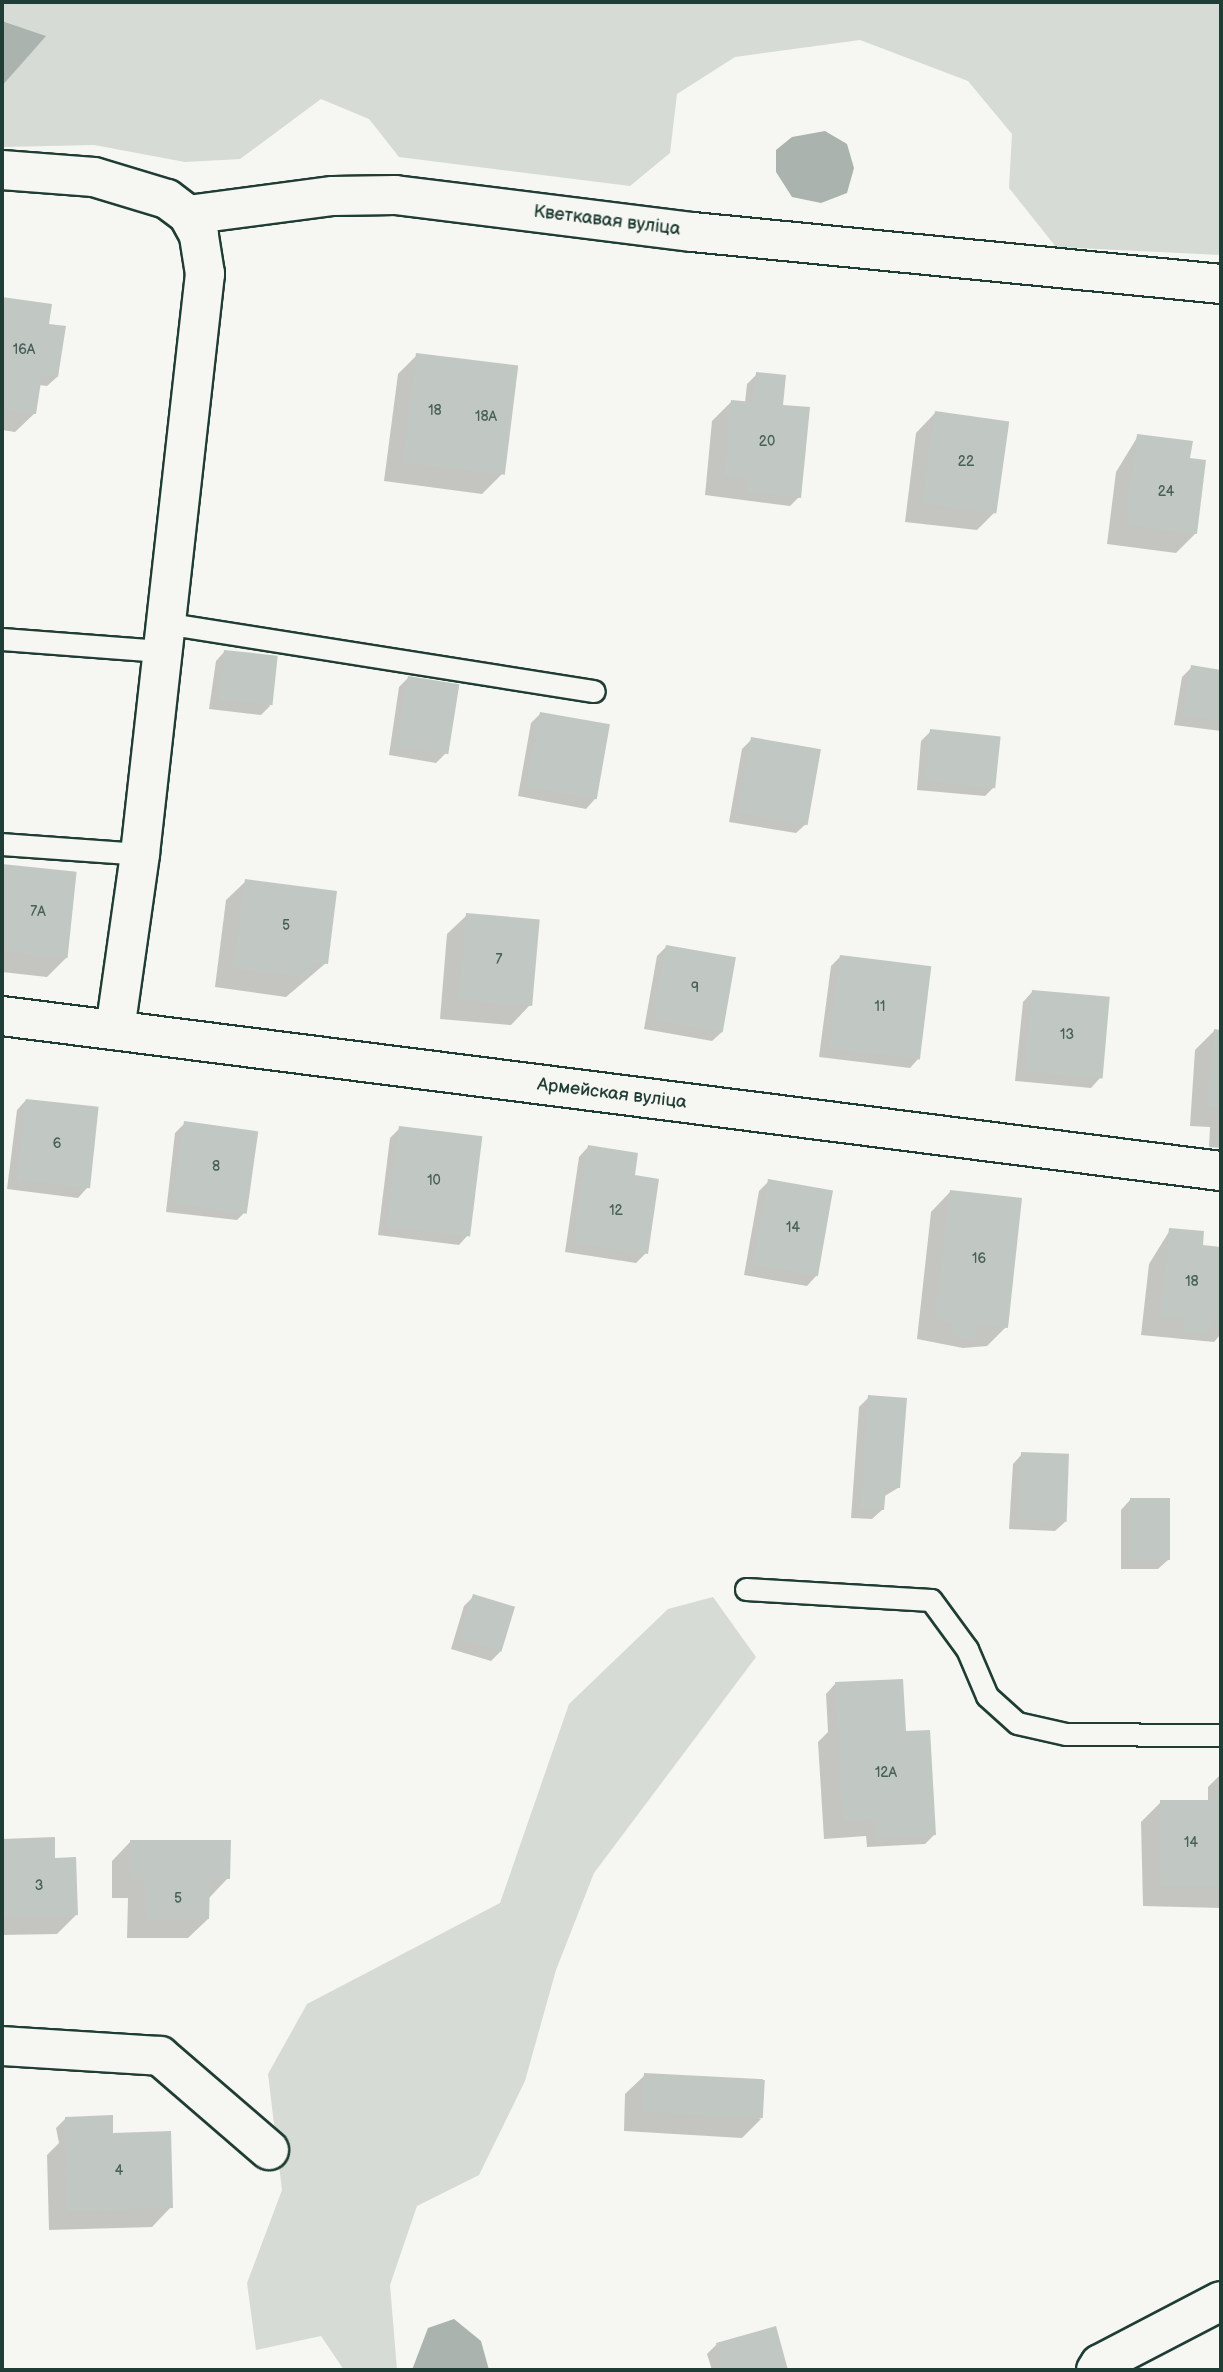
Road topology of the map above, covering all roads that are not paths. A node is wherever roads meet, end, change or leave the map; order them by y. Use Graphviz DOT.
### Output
graph roads {
  1 [pos="2,170"];
  2 [pos="188,215"];
  3 [pos="1221,284"];
  4 [pos="162,637"];
  5 [pos="2,639"];
  6 [pos="594,691"];
  7 [pos="2,844"];
  8 [pos="140,854"];
  9 [pos="2,1016"];
  10 [pos="115,1030"];
  11 [pos="1221,1171"];
  12 [pos="746,1589"];
  13 [pos="1221,1735"];
  14 [pos="2,2046"];
  15 [pos="269,2150"];
  16 [pos="1221,2301"];
  17 [pos="1096,2370"];
  1 -- 2 [label="street"];
  2 -- 3 [label="street, Кветкавая вуліца"];
  2 -- 4 [label="street"];
  4 -- 5 [label="lane"];
  4 -- 6 [label="lane"];
  4 -- 8 [label="street"];
  7 -- 8 [label="lane"];
  8 -- 10 [label="street"];
  9 -- 10 [label="street, Армейская вуліца"];
  10 -- 11 [label="street, Армейская вуліца"];
  12 -- 13 [label="lane"];
  14 -- 15 [label="street"];
  16 -- 17 [label="street"];
}
